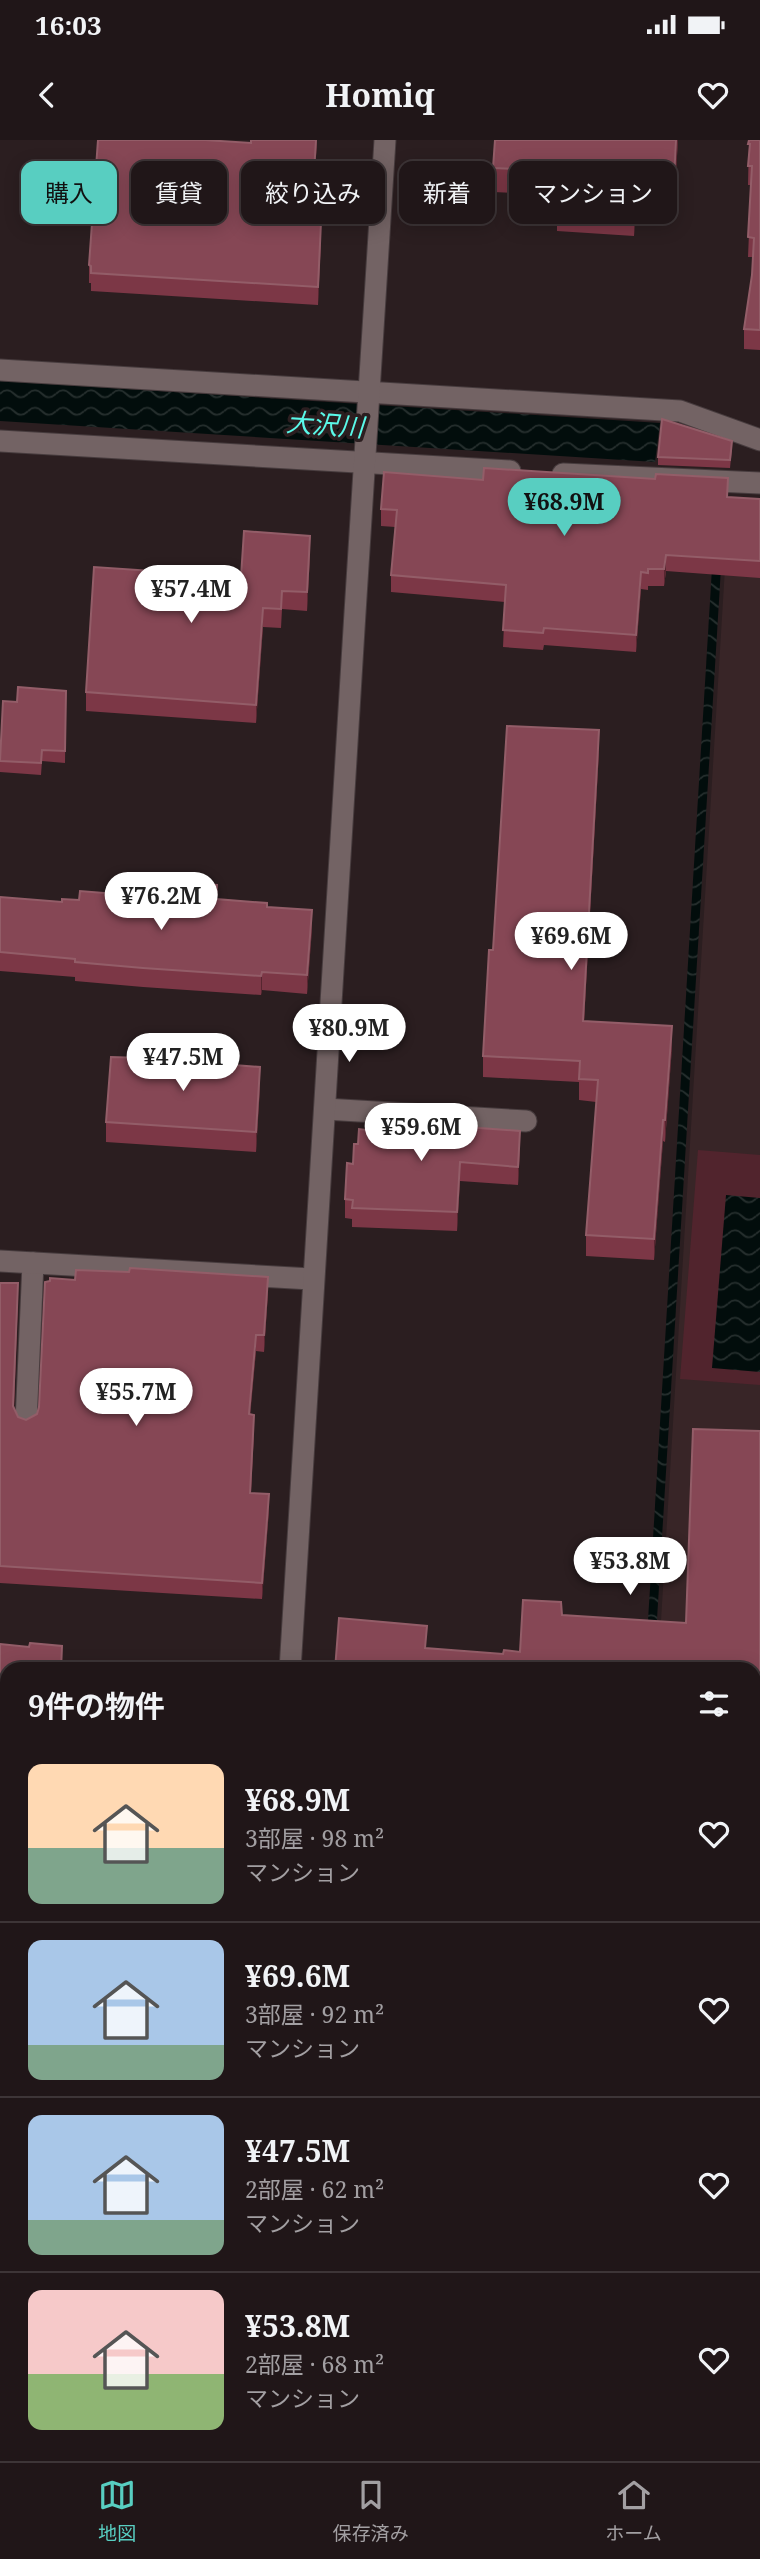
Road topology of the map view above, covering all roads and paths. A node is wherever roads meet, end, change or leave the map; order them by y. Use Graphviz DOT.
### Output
graph roads {
  1 [pos="384,140"];
  2 [pos="0,370"];
  3 [pos="369,394"];
  4 [pos="760,440"];
  5 [pos="0,441"];
  6 [pos="365,460"];
  7 [pos="760,484"];
  8 [pos="325,1109"];
  9 [pos="526,1121"];
  10 [pos="0,1261"];
  11 [pos="33,1263"];
  12 [pos="311,1279"];
  13 [pos="26,1423"];
  14 [pos="290,1662"];
  1 -- 3 [label="street"];
  2 -- 3 [label="street"];
  3 -- 4 [label="street"];
  3 -- 6 [label="street"];
  5 -- 6 [label="street"];
  6 -- 7 [label="street"];
  6 -- 8 [label="street"];
  8 -- 9 [label="street"];
  8 -- 12 [label="street"];
  10 -- 11 [label="street"];
  11 -- 12 [label="street"];
  11 -- 13 [label="street"];
  12 -- 14 [label="street"];
}
